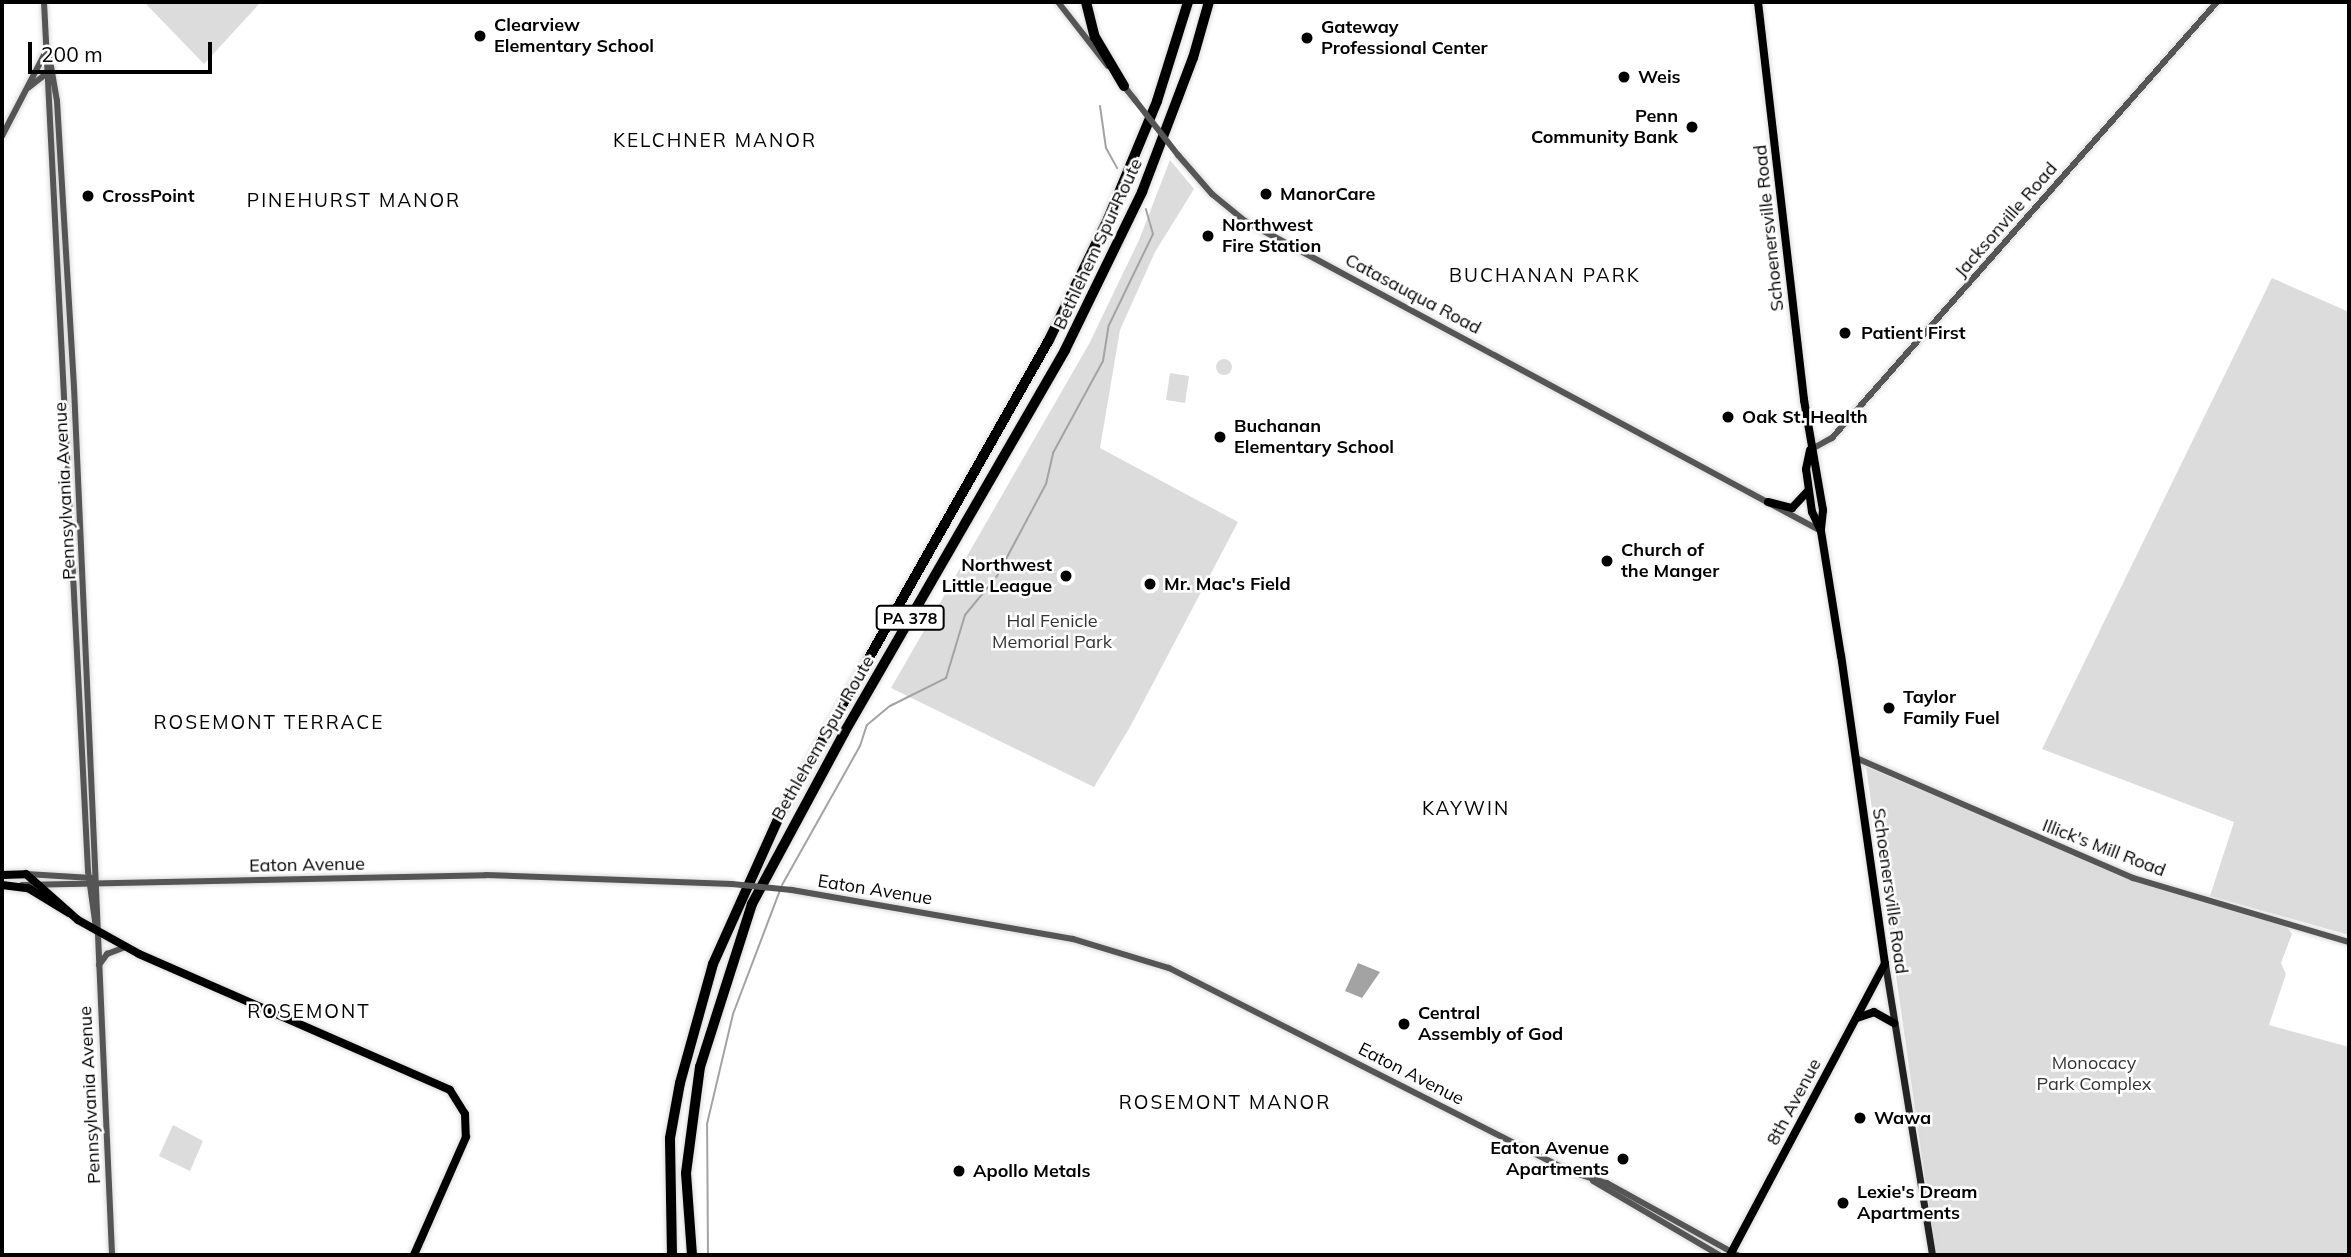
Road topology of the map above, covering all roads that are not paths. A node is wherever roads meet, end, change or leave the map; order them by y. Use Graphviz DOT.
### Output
graph roads {
  1 [pos="44,2"];
  2 [pos="1058,2"];
  3 [pos="1086,2"];
  4 [pos="1182,2"];
  5 [pos="1188,2"];
  6 [pos="1209,2"];
  7 [pos="1758,2"];
  8 [pos="2217,2"];
  9 [pos="48,49"];
  10 [pos="1173,52"];
  11 [pos="54,68"];
  12 [pos="46,74"];
  13 [pos="1124,86"];
  14 [pos="28,89"];
  15 [pos="2,136"];
  16 [pos="1810,450"];
  17 [pos="1809,488"];
  18 [pos="1768,502"];
  19 [pos="1821,531"];
  20 [pos="1856,758"];
  21 [pos="26,874"];
  22 [pos="2,876"];
  23 [pos="88,876"];
  24 [pos="97,881"];
  25 [pos="39,884"];
  26 [pos="2,885"];
  27 [pos="20,885"];
  28 [pos="89,885"];
  29 [pos="69,913"];
  30 [pos="97,932"];
  31 [pos="2349,942"];
  32 [pos="125,947"];
  33 [pos="1885,964"];
  34 [pos="98,967"];
  35 [pos="1857,1017"];
  36 [pos="1894,1023"];
  37 [pos="1592,1181"];
  38 [pos="1733,1254"];
  39 [pos="112,1255"];
  40 [pos="414,1255"];
  41 [pos="673,1255"];
  42 [pos="692,1255"];
  43 [pos="1719,1255"];
  44 [pos="1932,1255"];
  1 -- 9 [label="street, Pennsylvania Avenue"];
  2 -- 13 [label="street, Catasauqua Road"];
  3 -- 13 [label="highway"];
  4 -- 10 [label="highway"];
  5 -- 10 [label="highway, Bethlehem Spur Route / PA 378"];
  6 -- 42 [label="highway, Bethlehem Spur Route / PA 378"];
  7 -- 16 [label="main road, Schoenersville Road"];
  8 -- 16 [label="street, Jacksonville Road"];
  9 -- 11 [label="street, Pennsylvania Avenue"];
  9 -- 12 [label="street, Pennsylvania Avenue"];
  9 -- 14 [label="street"];
  10 -- 41 [label="highway, Bethlehem Spur Route / PA 378"];
  11 -- 12 [label="street"];
  11 -- 24 [label="street, Pennsylvania Avenue"];
  12 -- 14 [label="street"];
  12 -- 23 [label="street, Pennsylvania Avenue"];
  13 -- 18 [label="street, Catasauqua Road, bridge"];
  14 -- 15 [label="street"];
  16 -- 17 [label="main road, Schoenersville Road"];
  16 -- 19 [label="main road, Schoenersville Road"];
  17 -- 18 [label="main road"];
  17 -- 19 [label="main road, Schoenersville Road"];
  18 -- 19 [label="street, Catasauqua Road"];
  19 -- 20 [label="main road, Schoenersville Road"];
  20 -- 31 [label="street, Illick's Mill Road"];
  20 -- 33 [label="main road, Schoenersville Road"];
  21 -- 22 [label="main road"];
  21 -- 23 [label="street, Eaton Avenue"];
  21 -- 25 [label="main road"];
  23 -- 24 [label="street, Eaton Avenue"];
  23 -- 28 [label="street, Pennsylvania Avenue"];
  24 -- 28 [label="street, Eaton Avenue"];
  24 -- 30 [label="street, Pennsylvania Avenue"];
  24 -- 37 [label="street, Eaton Avenue, bridge"];
  25 -- 27 [label="street, Eaton Avenue"];
  25 -- 28 [label="street, Eaton Avenue"];
  25 -- 29 [label="main road"];
  26 -- 27 [label="main road"];
  27 -- 29 [label="main road"];
  28 -- 30 [label="street, Pennsylvania Avenue"];
  29 -- 30 [label="main road"];
  30 -- 32 [label="main road"];
  30 -- 34 [label="street, Pennsylvania Avenue"];
  32 -- 34 [label="street"];
  32 -- 40 [label="main road"];
  33 -- 35 [label="main road, 8th Avenue"];
  33 -- 36 [label="main road, Schoenersville Road"];
  34 -- 39 [label="street, Pennsylvania Avenue"];
  35 -- 36 [label="main road"];
  35 -- 38 [label="main road, 8th Avenue"];
  36 -- 44 [label="main road, Schoenersville Road"];
  37 -- 38 [label="street, Eaton Avenue"];
  37 -- 43 [label="street, Eaton Avenue"];
}
